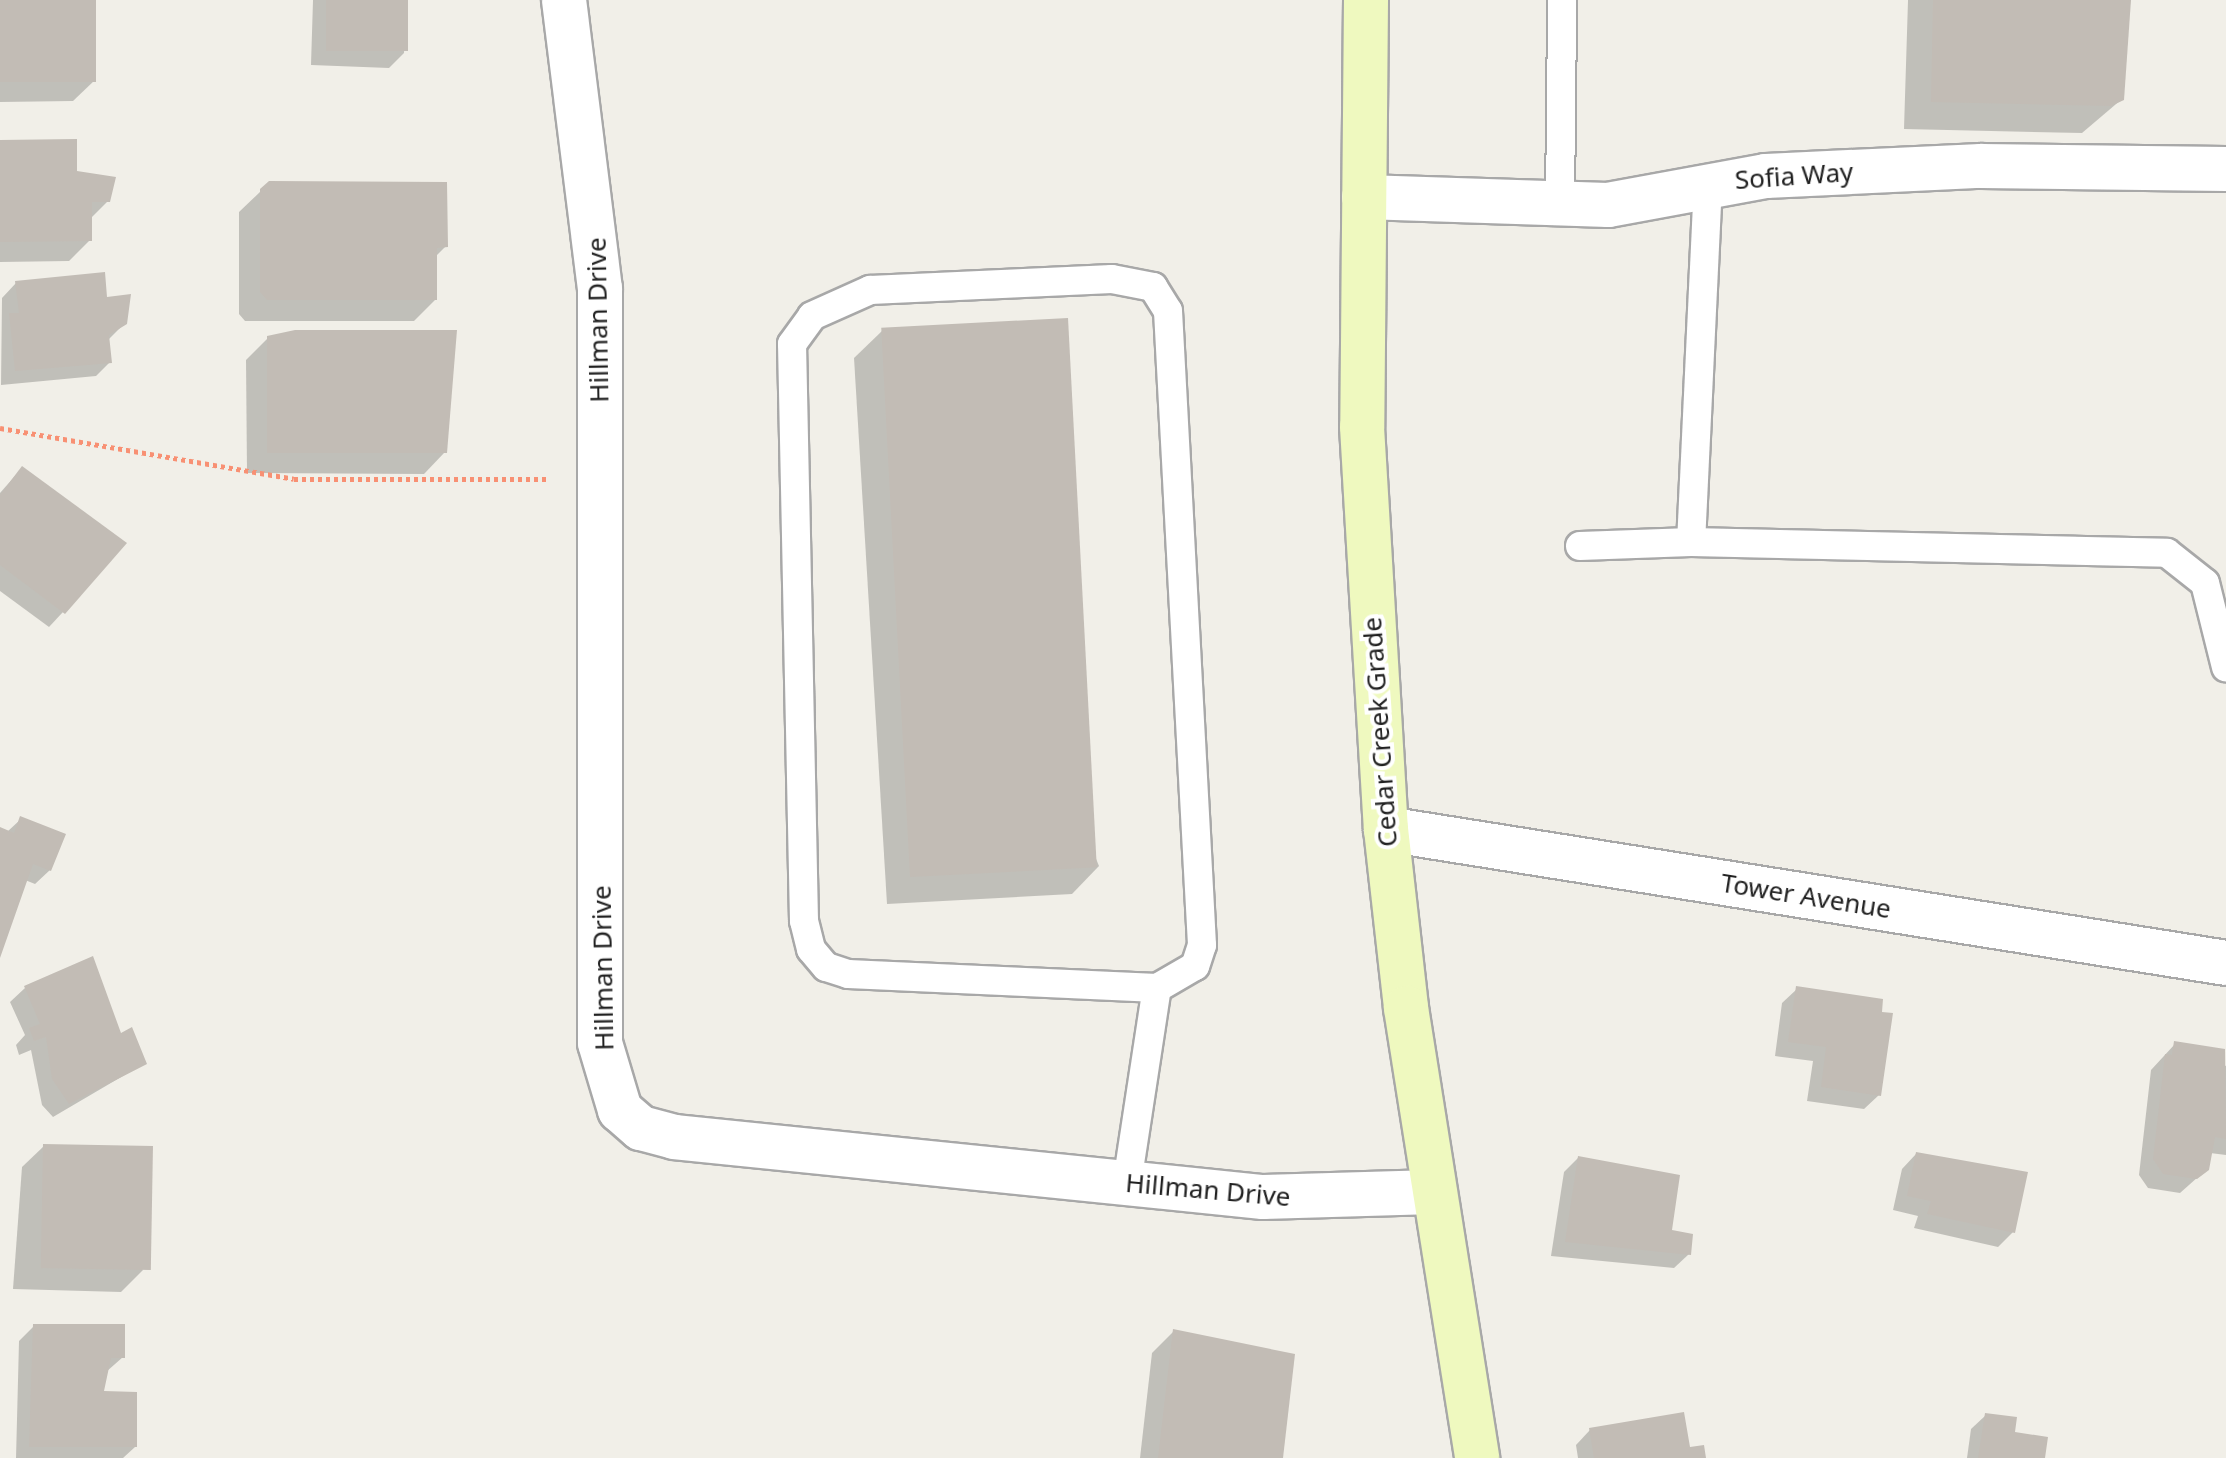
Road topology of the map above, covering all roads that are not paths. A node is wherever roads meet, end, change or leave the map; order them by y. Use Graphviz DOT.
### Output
graph roads {
  1 [pos="564,0"];
  2 [pos="1366,0"];
  3 [pos="1562,0"];
  4 [pos="2226,169"];
  5 [pos="1708,183"];
  6 [pos="1364,197"];
  7 [pos="1560,204"];
  8 [pos="1691,542"];
  9 [pos="1580,546"];
  10 [pos="2226,667"];
  11 [pos="1386,829"];
  12 [pos="2226,963"];
  13 [pos="1157,988"];
  14 [pos="1127,1183"];
  15 [pos="1434,1192"];
  16 [pos="1477,1458"];
  1 -- 14 [label="street, Hillman Drive"];
  2 -- 6 [label="main road, Cedar Creek Grade"];
  3 -- 7 [label="lane"];
  4 -- 5 [label="street, Sofia Way"];
  5 -- 7 [label="street, Sofia Way"];
  5 -- 8 [label="lane"];
  6 -- 7 [label="street, Sofia Way"];
  6 -- 11 [label="main road, Cedar Creek Grade"];
  8 -- 9 [label="lane"];
  8 -- 10 [label="lane"];
  11 -- 12 [label="street, Tower Avenue"];
  11 -- 15 [label="main road, Cedar Creek Grade"];
  13 -- 13 [label="lane"];
  13 -- 14 [label="lane"];
  14 -- 15 [label="street, Hillman Drive"];
  15 -- 16 [label="main road, Cedar Creek Grade"];
}
